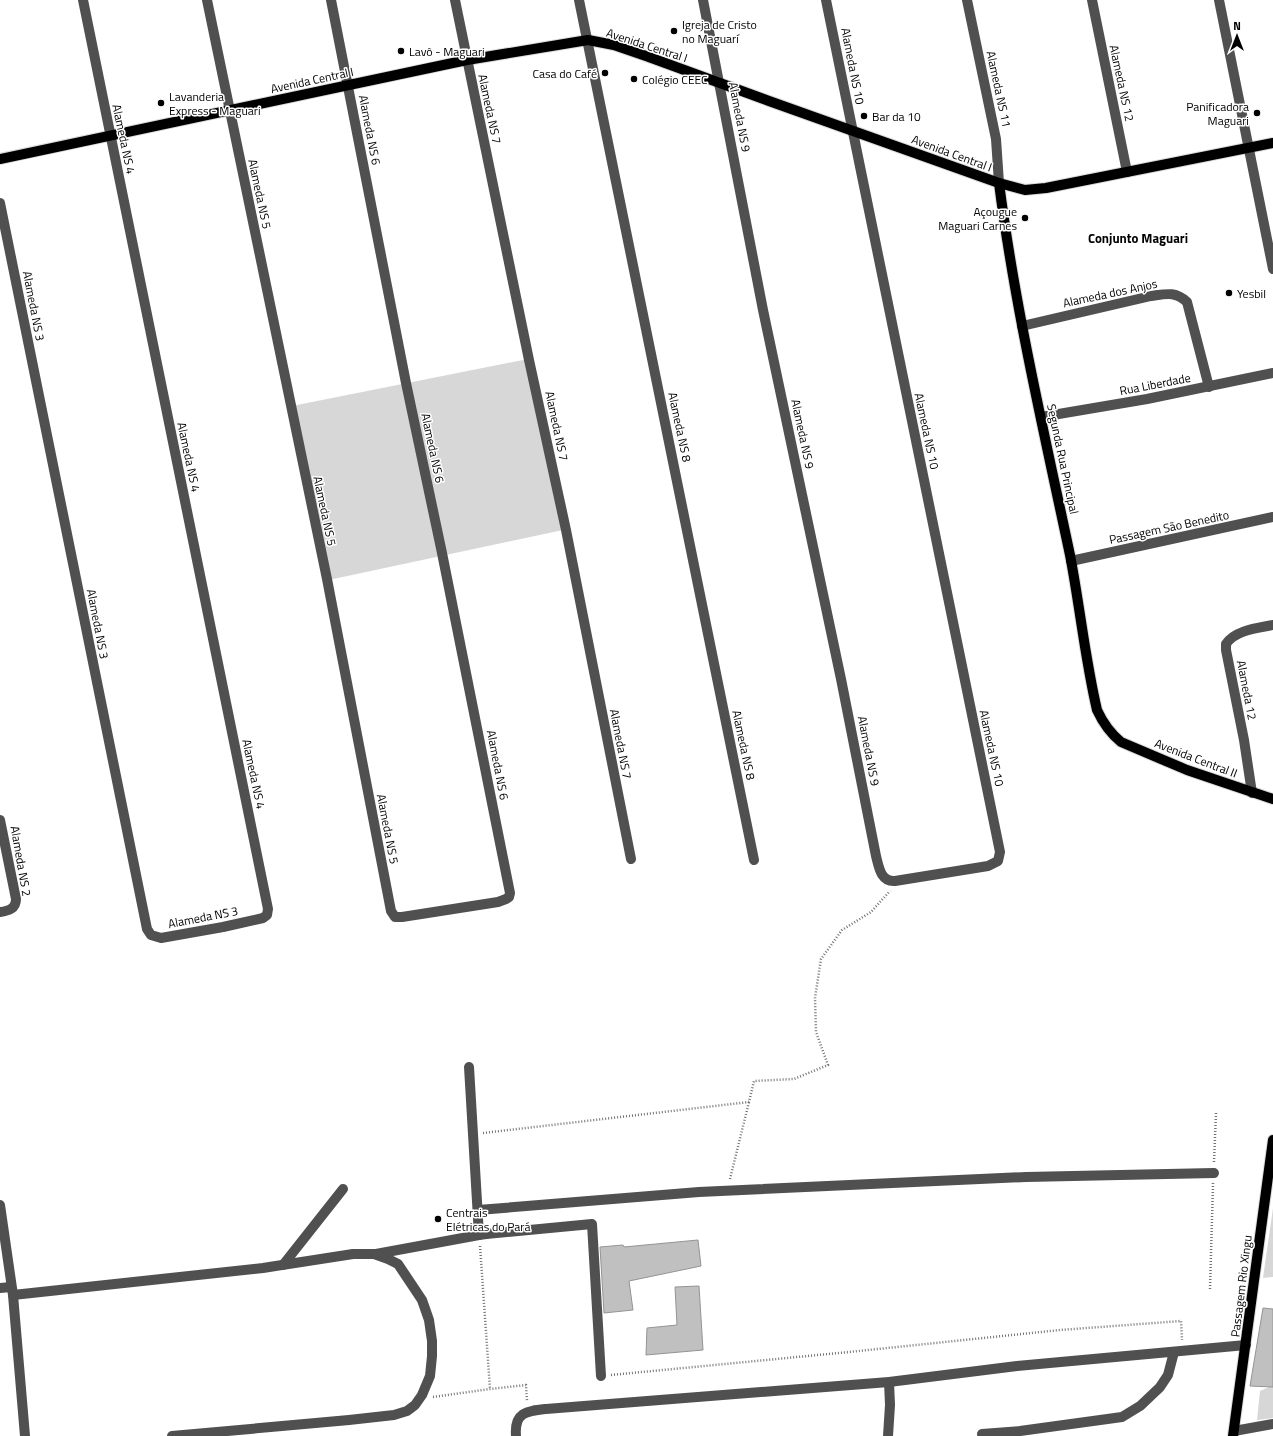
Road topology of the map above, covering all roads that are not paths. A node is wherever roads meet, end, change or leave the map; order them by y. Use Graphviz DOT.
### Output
graph roads {
  1 [pos="83,0"];
  2 [pos="207,0"];
  3 [pos="331,0"];
  4 [pos="455,0"];
  5 [pos="580,0"];
  6 [pos="703,0"];
  7 [pos="826,0"];
  8 [pos="967,0"];
  9 [pos="1092,0"];
  10 [pos="1219,0"];
  11 [pos="588,40"];
  12 [pos="467,60"];
  13 [pos="720,83"];
  14 [pos="348,86"];
  15 [pos="230,111"];
  16 [pos="852,131"];
  17 [pos="110,136"];
  18 [pos="1273,143"];
  19 [pos="1249,148"];
  20 [pos="0,159"];
  21 [pos="1127,172"];
  22 [pos="998,183"];
  23 [pos="0,203"];
  24 [pos="1273,269"];
  25 [pos="1022,326"];
  26 [pos="1273,373"];
  27 [pos="1209,387"];
  28 [pos="1041,417"];
  29 [pos="1273,517"];
  30 [pos="1071,562"];
  31 [pos="1273,625"];
  32 [pos="1113,735"];
  33 [pos="1252,793"];
  34 [pos="1273,799"];
  35 [pos="0,820"];
  36 [pos="631,859"];
  37 [pos="754,860"];
  38 [pos="899,880"];
  39 [pos="506,899"];
  40 [pos="0,912"];
  41 [pos="265,917"];
  42 [pos="469,1067"];
  43 [pos="1273,1140"];
  44 [pos="1214,1173"];
  45 [pos="343,1189"];
  46 [pos="0,1204"];
  47 [pos="478,1210"];
  48 [pos="481,1236"];
  49 [pos="374,1254"];
  50 [pos="283,1265"];
  51 [pos="0,1288"];
  52 [pos="12,1291"];
  53 [pos="1246,1345"];
  54 [pos="1178,1352"];
  55 [pos="601,1376"];
  56 [pos="889,1382"];
  57 [pos="1273,1424"];
  58 [pos="1234,1433"];
  59 [pos="982,1434"];
  60 [pos="25,1436"];
  61 [pos="172,1436"];
  62 [pos="516,1436"];
  63 [pos="888,1436"];
  1 -- 17 [label="street, Alameda NS 4"];
  2 -- 15 [label="street, Alameda NS 5"];
  3 -- 14 [label="street, Alameda NS 6"];
  4 -- 12 [label="street, Alameda NS 7"];
  5 -- 11 [label="street, Alameda NS 8"];
  6 -- 13 [label="street, Alameda NS 9"];
  7 -- 16 [label="street, Alameda NS 10"];
  8 -- 22 [label="street, Alameda NS 11"];
  9 -- 21 [label="street, Alameda NS 12"];
  10 -- 19 [label="street"];
  11 -- 12 [label="main road, Avenida Central I"];
  11 -- 13 [label="main road, Avenida Central I"];
  11 -- 37 [label="street, Alameda NS 8"];
  12 -- 14 [label="main road, Avenida Central I"];
  12 -- 36 [label="street, Alameda NS 7"];
  13 -- 16 [label="main road, Avenida Central I"];
  13 -- 38 [label="street, Alameda NS 9"];
  14 -- 15 [label="main road, Avenida Central I"];
  14 -- 39 [label="street, Alameda NS 6"];
  15 -- 17 [label="main road, Avenida Central I"];
  15 -- 39 [label="street, Alameda NS 5"];
  16 -- 22 [label="main road, Avenida Central I"];
  16 -- 38 [label="street, Alameda NS 10"];
  17 -- 20 [label="main road, Avenida Central I"];
  17 -- 41 [label="street, Alameda NS 4"];
  18 -- 19 [label="main road, Avenida Central I"];
  19 -- 21 [label="main road, Avenida Central I"];
  19 -- 24 [label="street"];
  21 -- 22 [label="main road, Avenida Central I"];
  22 -- 25 [label="main road, Segunda Rua Principal"];
  23 -- 41 [label="street, Alameda NS 3"];
  25 -- 27 [label="street, Alameda dos Anjos"];
  25 -- 28 [label="main road, Segunda Rua Principal"];
  26 -- 27 [label="street, Rua Liberdade"];
  27 -- 28 [label="street, Rua Liberdade"];
  28 -- 30 [label="main road, Segunda Rua Principal"];
  29 -- 30 [label="street, Passagem São Benedito"];
  30 -- 32 [label="main road, Segunda Rua Principal"];
  31 -- 33 [label="street, Alameda 12"];
  32 -- 33 [label="main road, Avenida Central II"];
  33 -- 34 [label="main road, Avenida Central II"];
  35 -- 40 [label="street, Alameda NS 2"];
  42 -- 47 [label="street"];
  43 -- 53 [label="main road, Passagem Rio Xingu"];
  44 -- 47 [label="street"];
  45 -- 50 [label="street"];
  46 -- 52 [label="street"];
  47 -- 48 [label="street"];
  48 -- 49 [label="street"];
  48 -- 55 [label="street"];
  49 -- 50 [label="street"];
  49 -- 61 [label="street"];
  50 -- 52 [label="street"];
  51 -- 52 [label="street"];
  52 -- 60 [label="street"];
  53 -- 54 [label="street"];
  53 -- 58 [label="main road, Passagem Rio Xingu"];
  54 -- 56 [label="street"];
  54 -- 59 [label="street"];
  56 -- 62 [label="street"];
  56 -- 63 [label="street"];
  57 -- 58 [label="street"];
}
